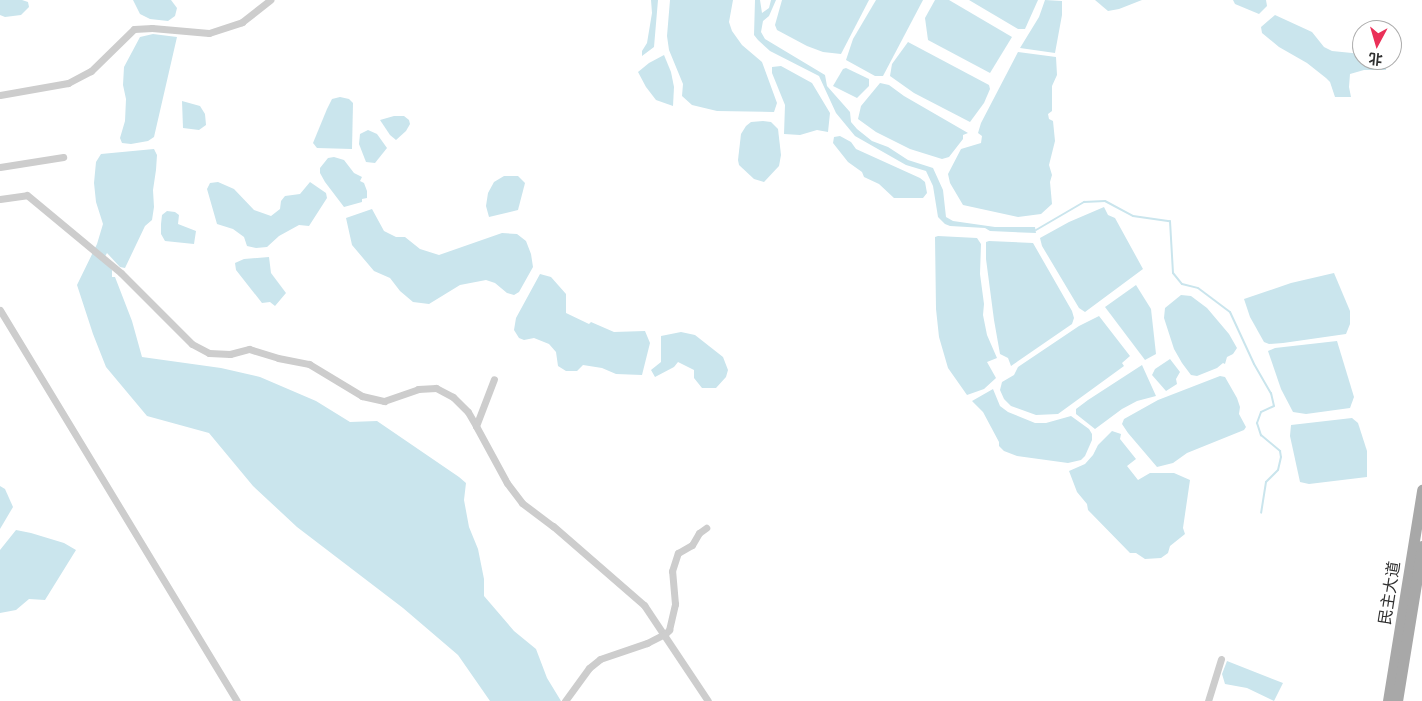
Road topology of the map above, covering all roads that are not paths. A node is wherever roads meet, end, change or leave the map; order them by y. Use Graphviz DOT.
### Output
graph roads {
  1 [pos="270,0"];
  2 [pos="0,95"];
  3 [pos="63,157"];
  4 [pos="0,167"];
  5 [pos="0,199"];
  6 [pos="0,310"];
  7 [pos="494,379"];
  8 [pos="476,426"];
  9 [pos="1422,490"];
  10 [pos="706,528"];
  11 [pos="1422,546"];
  12 [pos="1420,570"];
  13 [pos="664,634"];
  14 [pos="1221,658"];
  15 [pos="237,701"];
  16 [pos="565,701"];
  17 [pos="708,701"];
  18 [pos="1208,701"];
  19 [pos="1388,701"];
  20 [pos="1397,701"];
  1 -- 2 [label="street"];
  3 -- 4 [label="street"];
  5 -- 8 [label="street"];
  6 -- 15 [label="street"];
  7 -- 8 [label="street"];
  8 -- 13 [label="street"];
  9 -- 19 [label="main road, 民主大道"];
  10 -- 13 [label="street"];
  11 -- 12 [label="main road, 民主大道"];
  12 -- 20 [label="main road, 民主大道"];
  13 -- 16 [label="street"];
  13 -- 17 [label="street"];
  14 -- 18 [label="street"];
}
